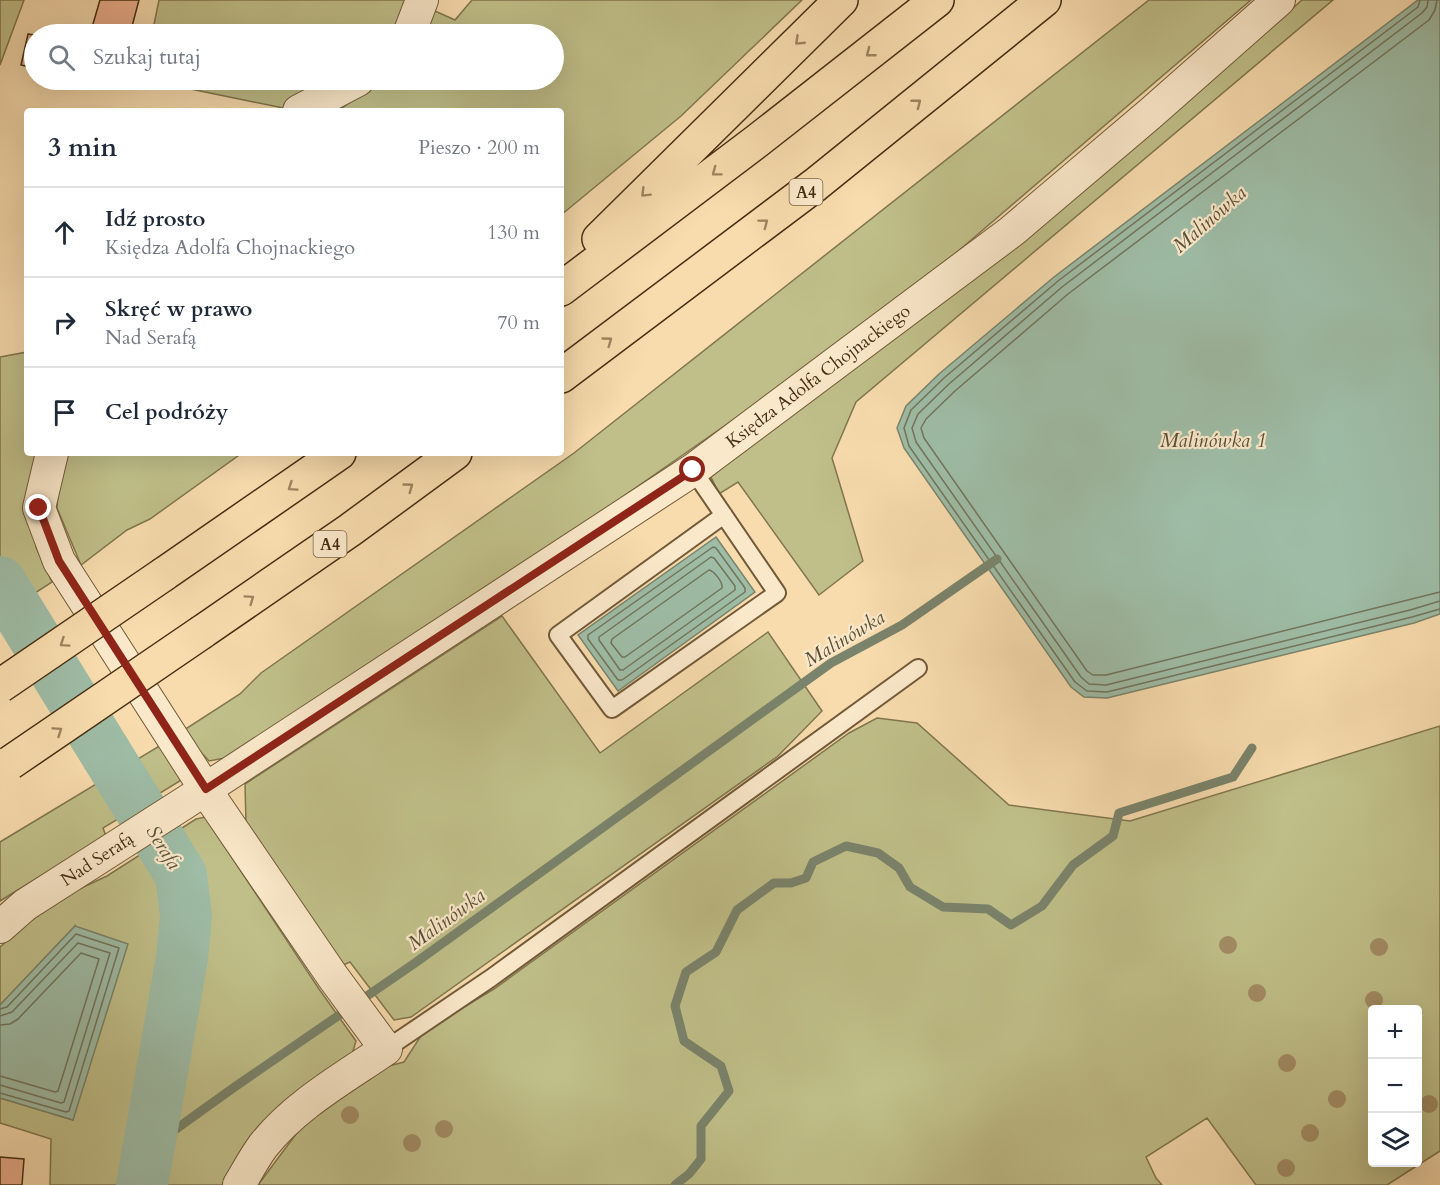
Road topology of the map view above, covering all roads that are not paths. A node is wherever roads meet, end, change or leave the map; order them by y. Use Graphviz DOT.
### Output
graph roads {
  1 [pos="422,0"];
  2 [pos="841,0"];
  3 [pos="937,0"];
  4 [pos="1044,0"];
  5 [pos="1279,0"];
  6 [pos="413,24"];
  7 [pos="339,90"];
  8 [pos="305,108"];
  9 [pos="564,273"];
  10 [pos="564,287"];
  11 [pos="564,374"];
  12 [pos="51,456"];
  13 [pos="335,456"];
  14 [pos="451,456"];
  15 [pos="693,470"];
  16 [pos="724,515"];
  17 [pos="918,668"];
  18 [pos="0,686"];
  19 [pos="5,766"];
  20 [pos="196,796"];
  21 [pos="0,927"];
  22 [pos="382,1043"];
  23 [pos="238,1185"];
  1 -- 6 [label="street"];
  2 -- 9 [label="highway, one-way"];
  3 -- 10 [label="highway, one-way"];
  11 -- 4 [label="highway, A4, one-way"];
  5 -- 15 [label="street, Księdza Adolfa Chojnackiego"];
  7 -- 8 [label="street"];
  12 -- 20 [label="street"];
  13 -- 18 [label="highway, one-way, bridge"];
  19 -- 14 [label="highway, A4, one-way, bridge"];
  15 -- 16 [label="lane"];
  15 -- 20 [label="street, Księdza Adolfa Chojnackiego"];
  16 -- 16 [label="lane"];
  17 -- 22 [label="lane"];
  20 -- 21 [label="street, Nad Serafą"];
  20 -- 22 [label="street"];
  22 -- 23 [label="street"];
}
